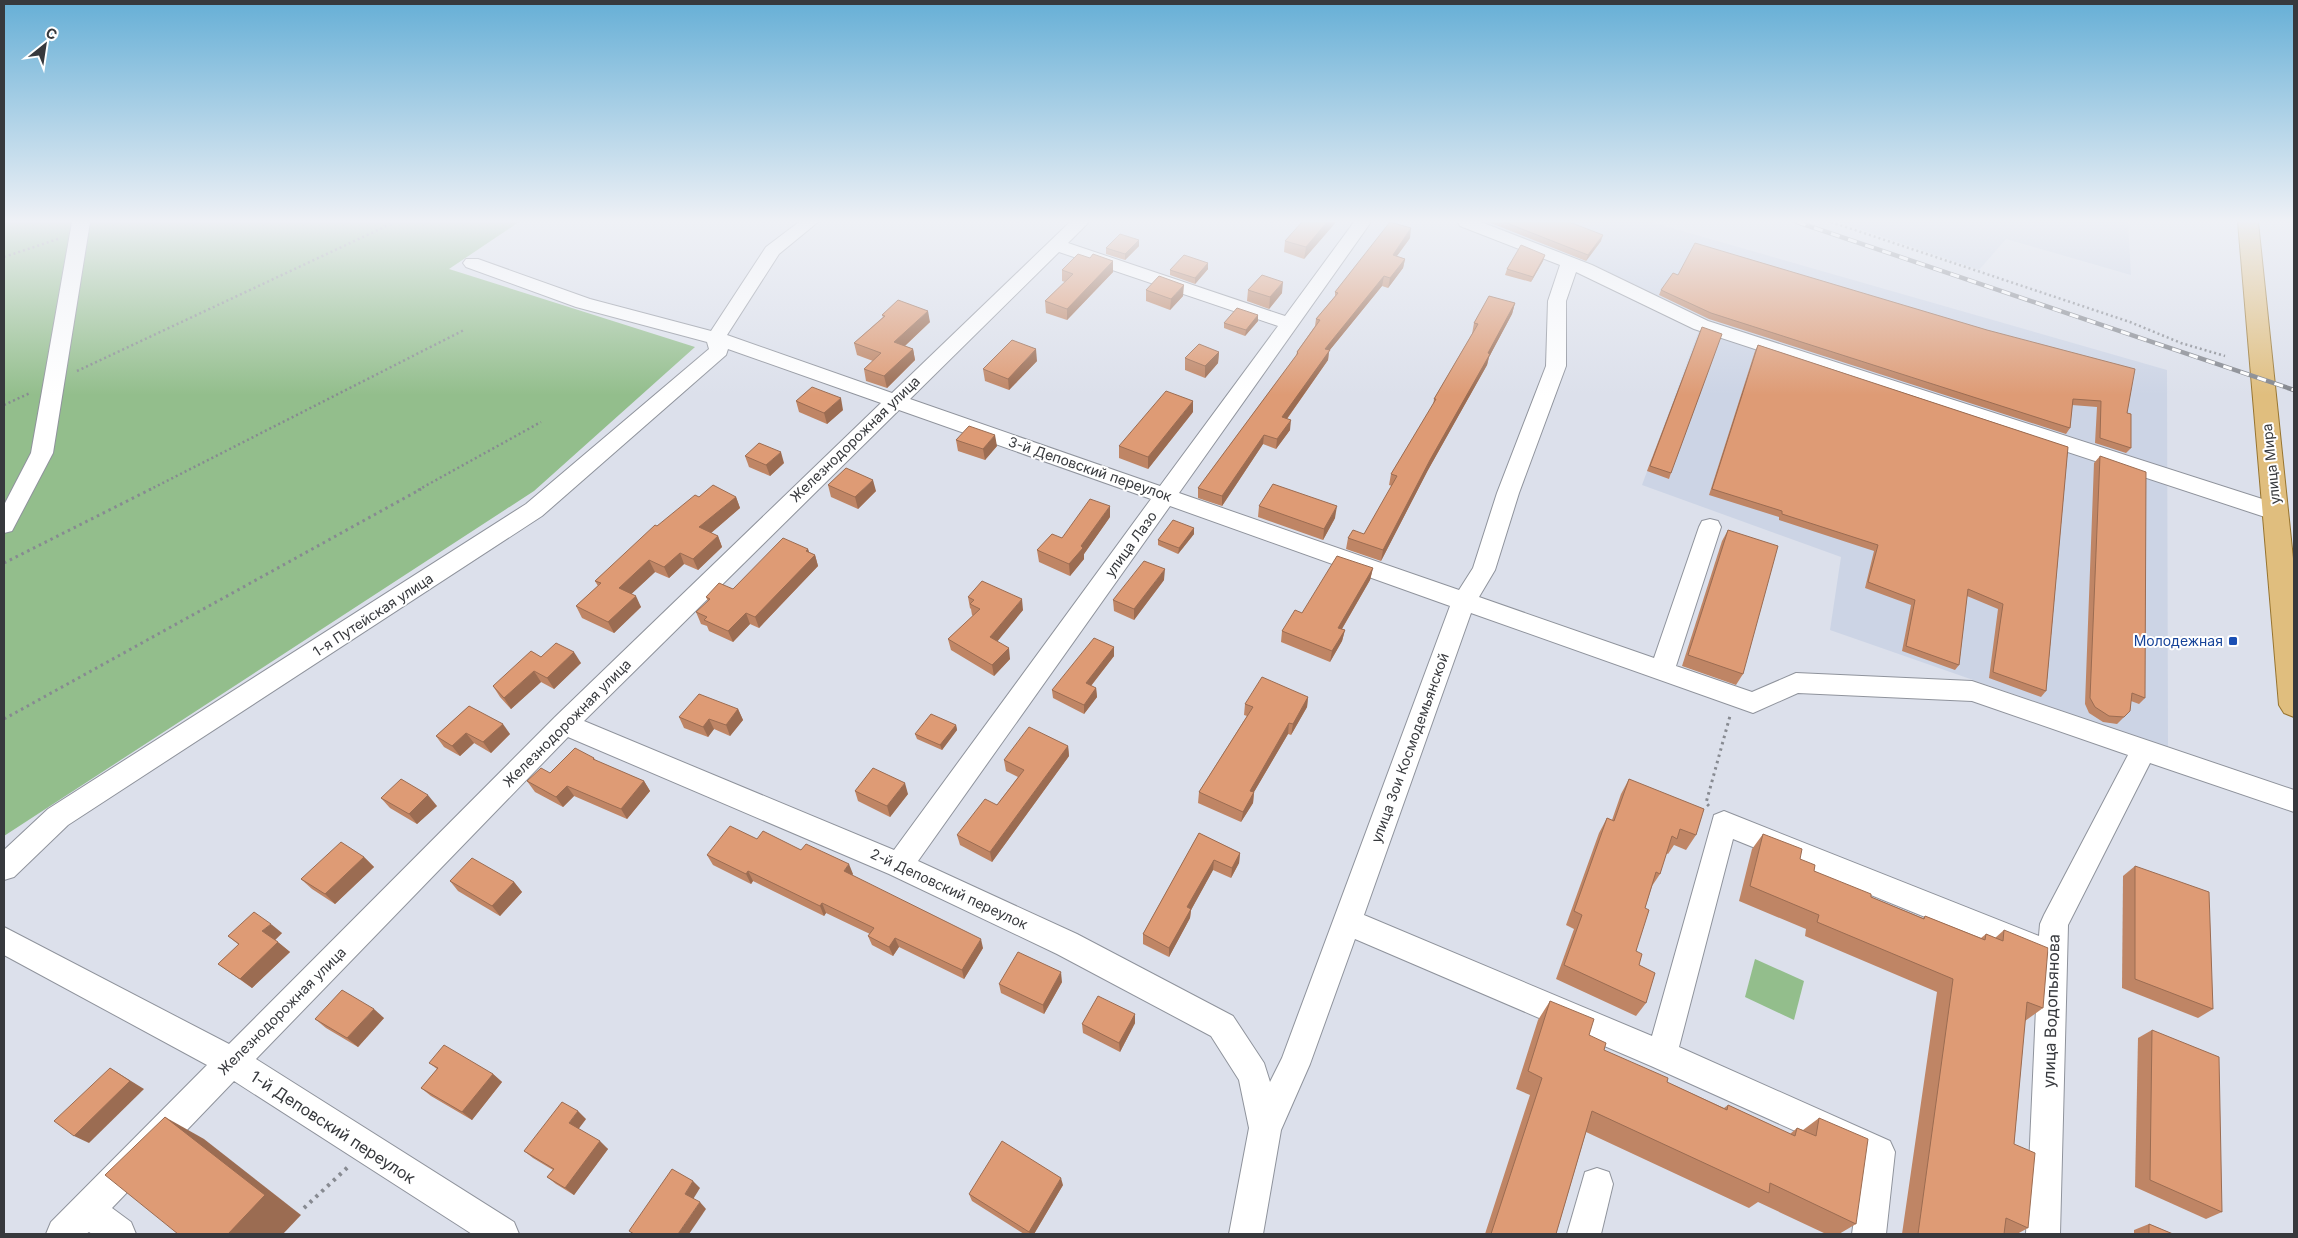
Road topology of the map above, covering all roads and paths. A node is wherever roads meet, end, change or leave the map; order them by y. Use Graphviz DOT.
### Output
graph roads {
  1 [pos="71,280"];
  2 [pos="271,280"];
  3 [pos="519,280"];
  4 [pos="753,280"];
  5 [pos="1019,280"];
  6 [pos="1159,280"];
  7 [pos="1322,280"];
  8 [pos="1564,280"];
  9 [pos="1606,280"];
  10 [pos="2004,280"];
  11 [pos="2254,280"];
  12 [pos="1291,324"];
  13 [pos="464,330"];
  14 [pos="716,338"];
  15 [pos="2225,356"];
  16 [pos="54,381"];
  17 [pos="895,400"];
  18 [pos="4,405"];
  19 [pos="541,422"];
  20 [pos="1165,496"];
  21 [pos="2276,512"];
  22 [pos="4,524"];
  23 [pos="1710,527"];
  24 [pos="4,563"];
  25 [pos="1464,601"];
  26 [pos="1662,670"];
  27 [pos="1735,696"];
  28 [pos="2294,706"];
  29 [pos="4,719"];
  30 [pos="564,724"];
  31 [pos="2144,750"];
  32 [pos="2294,801"];
  33 [pos="1724,823"];
  34 [pos="898,865"];
  35 [pos="4,868"];
  36 [pos="1347,922"];
  37 [pos="4,940"];
  38 [pos="2053,955"];
  39 [pos="1662,1055"];
  40 [pos="232,1062"];
  41 [pos="1265,1128"];
  42 [pos="367,1150"];
  43 [pos="1597,1184"];
  44 [pos="304,1208"];
  45 [pos="87,1210"];
  46 [pos="63,1234"];
  47 [pos="119,1234"];
  48 [pos="502,1234"];
  49 [pos="1246,1234"];
  50 [pos="1584,1234"];
  51 [pos="1869,1234"];
  52 [pos="2043,1234"];
  1 -- 16 [label="street"];
  2 -- 16 [label="path"];
  3 -- 14 [label="street, 3-й Деповский переулок"];
  4 -- 14 [label="street"];
  5 -- 17 [label="street, Железнодорожная улица"];
  6 -- 12 [label="street"];
  7 -- 12 [label="street, улица Лазо"];
  8 -- 25 [label="street, улица Зои Космодемьянской"];
  9 -- 21 [label="street"];
  10 -- 15 [label="path"];
  11 -- 21 [label="main road, улица Мира"];
  12 -- 20 [label="street, улица Лазо"];
  13 -- 24 [label="path"];
  14 -- 17 [label="street, 3-й Деповский переулок"];
  14 -- 35 [label="street, 1-я Путейская улица"];
  16 -- 18 [label="path"];
  16 -- 22 [label="street"];
  17 -- 20 [label="street, 3-й Деповский переулок"];
  17 -- 30 [label="street, Железнодорожная улица"];
  19 -- 29 [label="path"];
  20 -- 25 [label="street, 3-й Деповский переулок"];
  20 -- 34 [label="street, улица Лазо"];
  21 -- 28 [label="main road, улица Мира"];
  23 -- 26 [label="street"];
  25 -- 26 [label="street, 3-й Деповский переулок"];
  25 -- 36 [label="street, улица Зои Космодемьянской"];
  26 -- 27 [label="street, 3-й Деповский переулок"];
  27 -- 31 [label="street, 3-й Деповский переулок"];
  27 -- 33 [label="path"];
  30 -- 34 [label="street, 2-й Деповский переулок"];
  30 -- 40 [label="street, Железнодорожная улица"];
  31 -- 32 [label="street, 3-й Деповский переулок"];
  31 -- 38 [label="street, улица Водопьянова"];
  33 -- 38 [label="street"];
  33 -- 39 [label="street"];
  34 -- 41 [label="street, 2-й Деповский переулок"];
  36 -- 39 [label="street"];
  36 -- 41 [label="street, улица Зои Космодемьянской"];
  37 -- 40 [label="street, 1-й Деповский переулок"];
  38 -- 52 [label="street, улица Водопьянова"];
  39 -- 51 [label="street"];
  40 -- 42 [label="street, 1-й Деповский переулок"];
  40 -- 45 [label="street, Железнодорожная улица"];
  41 -- 49 [label="street, улица Зои Космодемьянской"];
  42 -- 44 [label="path"];
  42 -- 48 [label="street, 1-й Деповский переулок"];
  43 -- 50 [label="street"];
  45 -- 46 [label="street, Железнодорожная улица"];
  45 -- 47 [label="street"];
}
